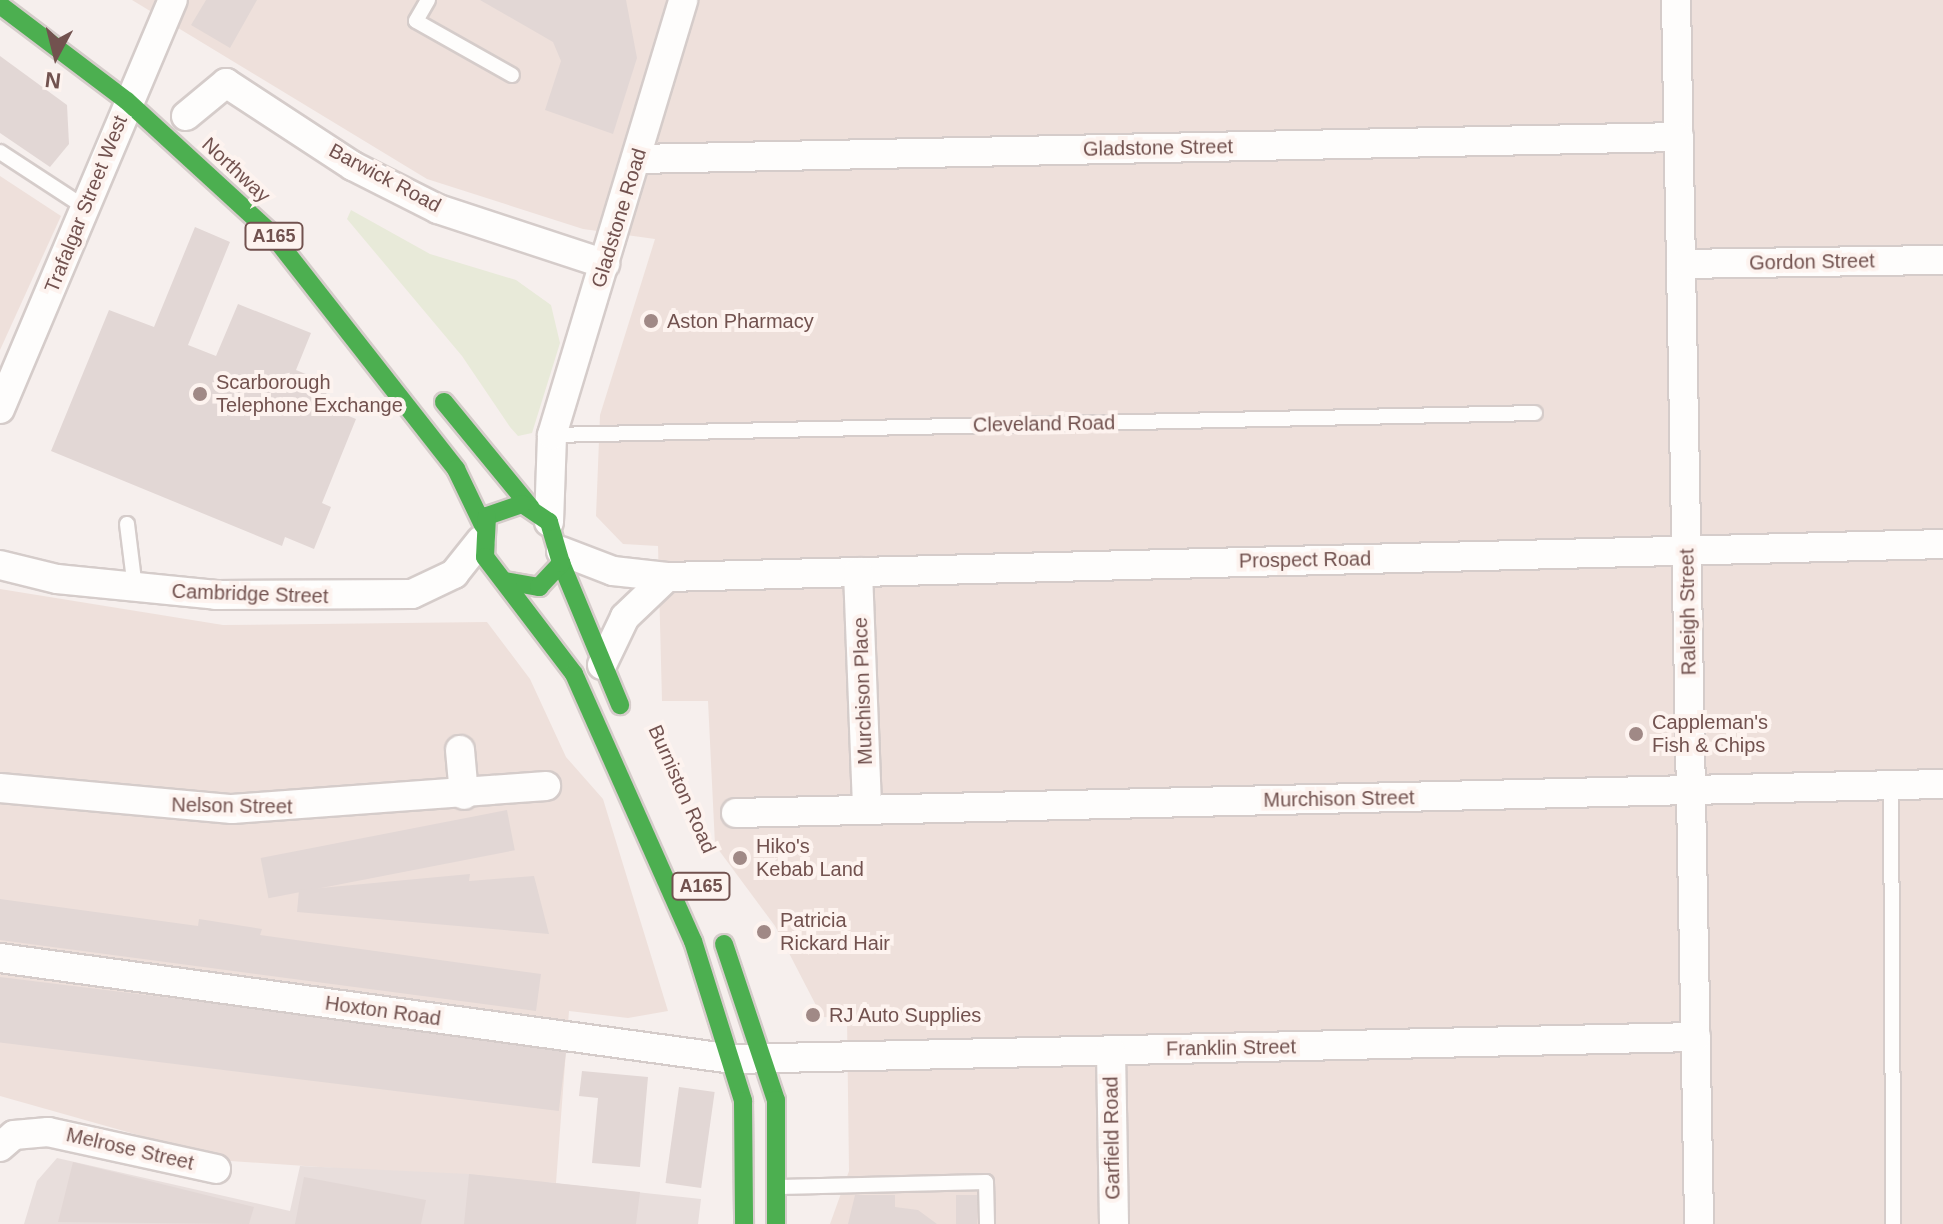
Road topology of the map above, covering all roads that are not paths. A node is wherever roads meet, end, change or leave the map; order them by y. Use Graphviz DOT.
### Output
graph roads {
  1 [pos="173,0"];
  2 [pos="428,0"];
  3 [pos="1676,0"];
  4 [pos="680,1"];
  5 [pos="0,5"];
  6 [pos="512,75"];
  7 [pos="129,82"];
  8 [pos="182,113"];
  9 [pos="1679,137"];
  10 [pos="0,152"];
  11 [pos="637,159"];
  12 [pos="86,208"];
  13 [pos="1943,260"];
  14 [pos="605,264"];
  15 [pos="1681,264"];
  16 [pos="433,389"];
  17 [pos="0,409"];
  18 [pos="1535,413"];
  19 [pos="552,435"];
  20 [pos="510,515"];
  21 [pos="127,524"];
  22 [pos="1943,544"];
  23 [pos="1687,551"];
  24 [pos="0,565"];
  25 [pos="564,566"];
  26 [pos="858,572"];
  27 [pos="667,577"];
  28 [pos="505,581"];
  29 [pos="539,587"];
  30 [pos="135,588"];
  31 [pos="602,665"];
  32 [pos="628,721"];
  33 [pos="460,750"];
  34 [pos="1943,784"];
  35 [pos="1891,785"];
  36 [pos="546,786"];
  37 [pos="0,788"];
  38 [pos="1691,790"];
  39 [pos="464,795"];
  40 [pos="867,810"];
  41 [pos="736,813"];
  42 [pos="715,919"];
  43 [pos="0,958"];
  44 [pos="1696,1037"];
  45 [pos="1111,1051"];
  46 [pos="733,1059"];
  47 [pos="767,1060"];
  48 [pos="0,1147"];
  49 [pos="216,1169"];
  50 [pos="779,1187"];
  51 [pos="744,1224"];
  52 [pos="776,1224"];
  53 [pos="987,1224"];
  54 [pos="1114,1224"];
  55 [pos="1699,1224"];
  56 [pos="1893,1224"];
  1 -- 7 [label="street, Trafalgar Street West"];
  2 -- 6 [label="lane"];
  3 -- 9 [label="street, Raleigh Street"];
  4 -- 11 [label="street, Gladstone Road"];
  5 -- 7 [label="main road, Northway / A165"];
  7 -- 8 [label="main road, Northway / A165"];
  7 -- 12 [label="street, Trafalgar Street West"];
  7 -- 20 [label="main road, Northway / A165"];
  8 -- 14 [label="street, Barwick Road"];
  9 -- 11 [label="street, Gladstone Street"];
  9 -- 15 [label="street, Raleigh Street"];
  10 -- 12 [label="lane"];
  11 -- 14 [label="street, Gladstone Road"];
  12 -- 17 [label="street, Trafalgar Street West"];
  13 -- 15 [label="street, Gordon Street"];
  14 -- 19 [label="street, Gladstone Road"];
  15 -- 23 [label="street, Raleigh Street"];
  16 -- 20 [label="main road, A165"];
  18 -- 19 [label="lane, Cleveland Road"];
  19 -- 20 [label="street, Gladstone Road"];
  19 -- 20 [label="street, Gladstone Road"];
  20 -- 25 [label="main road, A165"];
  20 -- 28 [label="main road, A165"];
  20 -- 30 [label="street, Cambridge Street"];
  21 -- 30 [label="lane"];
  22 -- 23 [label="street, Prospect Road"];
  23 -- 26 [label="street, Prospect Road"];
  23 -- 38 [label="street, Raleigh Street"];
  24 -- 30 [label="street, Cambridge Street"];
  25 -- 27 [label="street, Prospect Road"];
  25 -- 29 [label="street, Prospect Road"];
  25 -- 31 [label="main road, Burniston Road / A165"];
  26 -- 27 [label="street, Prospect Road"];
  26 -- 40 [label="street, Murchison Place"];
  27 -- 31 [label="street"];
  28 -- 29 [label="main road"];
  28 -- 46 [label="main road, A165"];
  31 -- 32 [label="main road, Burniston Road / A165"];
  33 -- 39 [label="street"];
  34 -- 35 [label="street, Murchison Street"];
  35 -- 38 [label="street, Murchison Street"];
  35 -- 56 [label="lane"];
  36 -- 39 [label="street, Nelson Street"];
  37 -- 39 [label="street, Nelson Street"];
  38 -- 40 [label="street, Murchison Street"];
  38 -- 44 [label="street, Raleigh Street"];
  40 -- 41 [label="street, Murchison Street"];
  42 -- 47 [label="main road, A165"];
  43 -- 46 [label="street, Hoxton Road"];
  44 -- 45 [label="street, Franklin Street"];
  44 -- 55 [label="street, Raleigh Street"];
  45 -- 47 [label="street, Franklin Street"];
  45 -- 54 [label="street, Garfield Road"];
  46 -- 47 [label="street, Hoxton Road"];
  46 -- 51 [label="main road, A165"];
  47 -- 50 [label="main road, A165"];
  48 -- 49 [label="street, Melrose Street"];
  50 -- 52 [label="main road, A165"];
  50 -- 53 [label="lane"];
}
